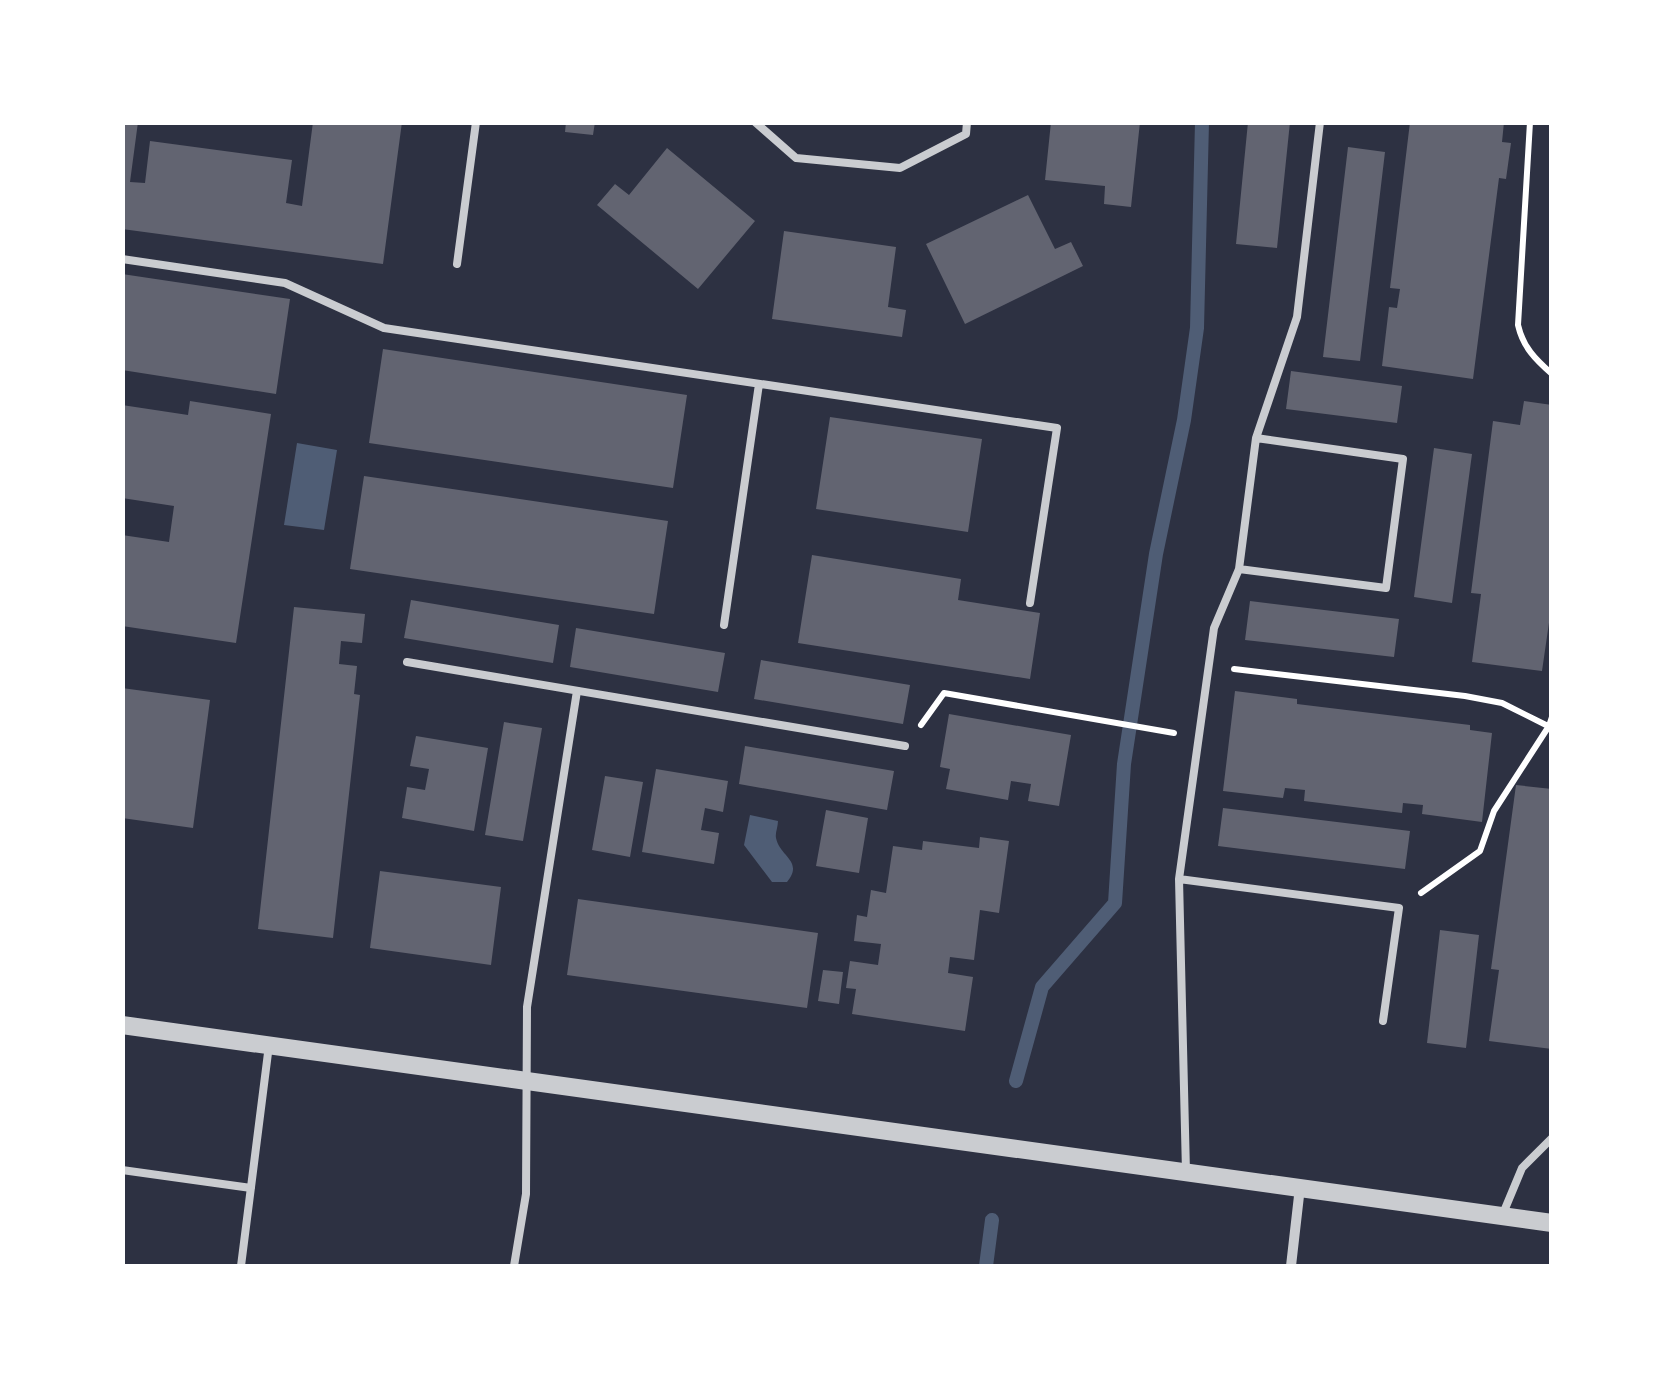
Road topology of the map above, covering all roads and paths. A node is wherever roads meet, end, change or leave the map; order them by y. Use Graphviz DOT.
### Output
graph roads {
  1 [pos="476,122"];
  2 [pos="755,122"];
  3 [pos="967,122"];
  4 [pos="1320,122"];
  5 [pos="1530,122"];
  6 [pos="122,259"];
  7 [pos="456,264"];
  8 [pos="1552,374"];
  9 [pos="759,384"];
  10 [pos="1256,438"];
  11 [pos="1239,569"];
  12 [pos="1030,603"];
  13 [pos="724,625"];
  14 [pos="406,662"];
  15 [pos="1208,666"];
  16 [pos="578,691"];
  17 [pos="1552,717"];
  18 [pos="1550,727"];
  19 [pos="1165,732"];
  20 [pos="905,746"];
  21 [pos="1179,879"];
  22 [pos="1399,908"];
  23 [pos="1383,1021"];
  24 [pos="122,1024"];
  25 [pos="269,1045"];
  26 [pos="527,1081"];
  27 [pos="1552,1138"];
  28 [pos="122,1170"];
  29 [pos="1186,1172"];
  30 [pos="250,1188"];
  31 [pos="1300,1188"];
  32 [pos="1502,1216"];
  33 [pos="1552,1223"];
  34 [pos="241,1266"];
  35 [pos="514,1266"];
  36 [pos="1291,1266"];
  1 -- 7 [label="lane"];
  2 -- 3 [label="lane"];
  4 -- 10 [label="lane"];
  5 -- 8 [label="path"];
  6 -- 9 [label="lane"];
  9 -- 12 [label="lane"];
  9 -- 13 [label="lane"];
  10 -- 11 [label="lane"];
  10 -- 11 [label="lane"];
  11 -- 15 [label="lane"];
  14 -- 16 [label="lane"];
  15 -- 18 [label="path"];
  15 -- 21 [label="lane"];
  16 -- 20 [label="lane"];
  16 -- 26 [label="lane"];
  17 -- 18 [label="path"];
  18 -- 22 [label="path"];
  19 -- 20 [label="path"];
  21 -- 22 [label="lane"];
  21 -- 29 [label="lane"];
  22 -- 23 [label="lane"];
  24 -- 25 [label="street"];
  25 -- 26 [label="street"];
  25 -- 30 [label="lane"];
  26 -- 29 [label="street"];
  26 -- 35 [label="lane"];
  27 -- 32 [label="lane"];
  28 -- 30 [label="lane"];
  29 -- 31 [label="street"];
  30 -- 34 [label="lane"];
  31 -- 32 [label="street"];
  31 -- 36 [label="street"];
  32 -- 33 [label="street"];
}
